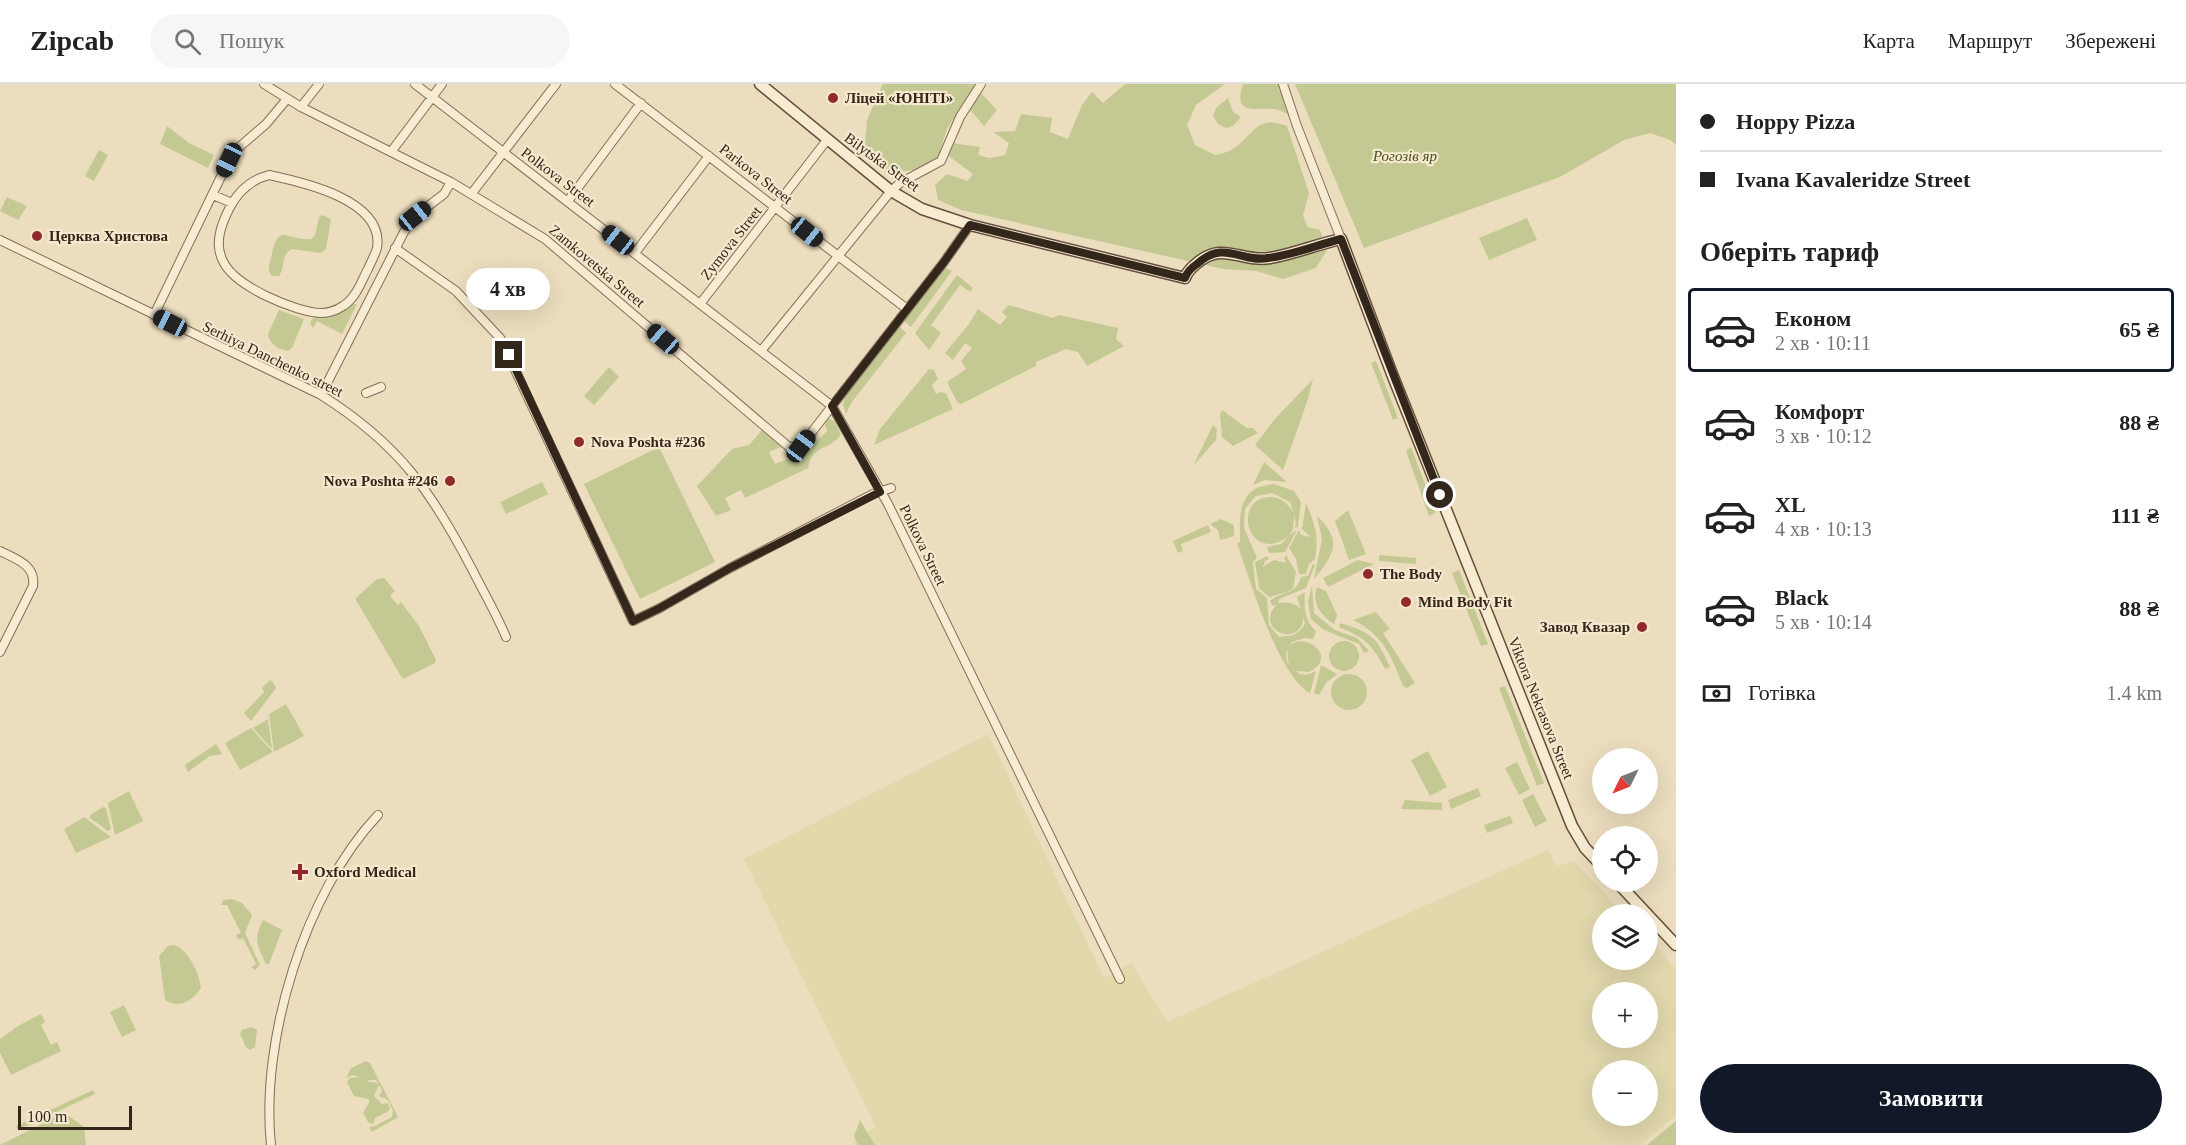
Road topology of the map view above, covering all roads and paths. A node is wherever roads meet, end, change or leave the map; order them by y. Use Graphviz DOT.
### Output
graph roads {
  1 [pos="264,84"];
  2 [pos="319,84"];
  3 [pos="415,84"];
  4 [pos="442,84"];
  5 [pos="556,84"];
  6 [pos="615,84"];
  7 [pos="760,84"];
  8 [pos="981,84"];
  9 [pos="1283,84"];
  10 [pos="432,97"];
  11 [pos="287,99"];
  12 [pos="641,103"];
  13 [pos="301,107"];
  14 [pos="827,140"];
  15 [pos="391,152"];
  16 [pos="504,153"];
  17 [pos="709,156"];
  18 [pos="451,182"];
  19 [pos="891,191"];
  20 [pos="472,194"];
  21 [pos="213,195"];
  22 [pos="568,201"];
  23 [pos="232,203"];
  24 [pos="776,207"];
  25 [pos="970,225"];
  26 [pos="1341,239"];
  27 [pos="0,240"];
  28 [pos="395,248"];
  29 [pos="635,253"];
  30 [pos="838,257"];
  31 [pos="355,294"];
  32 [pos="368,302"];
  33 [pos="700,304"];
  34 [pos="907,309"];
  35 [pos="154,315"];
  36 [pos="761,351"];
  37 [pos="381,387"];
  38 [pos="366,393"];
  39 [pos="321,395"];
  40 [pos="832,406"];
  41 [pos="891,488"];
  42 [pos="880,492"];
  43 [pos="0,551"];
  44 [pos="506,638"];
  45 [pos="0,652"];
  46 [pos="378,815"];
  47 [pos="1592,855"];
  48 [pos="1626,892"];
  49 [pos="1676,945"];
  50 [pos="1120,979"];
  51 [pos="271,1145"];
  1 -- 11 [label="street, Zamkovetska Street"];
  2 -- 13 [label="street"];
  3 -- 10 [label="street, Polkova Street"];
  4 -- 10 [label="street"];
  5 -- 16 [label="street"];
  6 -- 12 [label="street, Parkova Street"];
  7 -- 14 [label="main road, Bilytska Street"];
  8 -- 19 [label="street"];
  9 -- 26 [label="street, Viktora Nekrasova Street"];
  10 -- 15 [label="street"];
  10 -- 16 [label="street, Polkova Street"];
  11 -- 13 [label="street, Zamkovetska Street"];
  11 -- 21 [label="street"];
  12 -- 17 [label="street, Parkova Street"];
  12 -- 22 [label="street"];
  13 -- 15 [label="street, Zamkovetska Street"];
  14 -- 19 [label="main road, Bilytska Street"];
  14 -- 24 [label="street, Zymova Street"];
  15 -- 18 [label="street, Zamkovetska Street"];
  16 -- 20 [label="street"];
  16 -- 22 [label="street, Polkova Street"];
  17 -- 24 [label="street, Parkova Street"];
  17 -- 29 [label="street"];
  18 -- 20 [label="street, Zamkovetska Street"];
  18 -- 28 [label="street"];
  19 -- 25 [label="main road, Bilytska Street"];
  19 -- 30 [label="street"];
  20 -- 40 [label="street, Zamkovetska Street"];
  21 -- 23 [label="street"];
  21 -- 35 [label="street"];
  22 -- 29 [label="street, Polkova Street"];
  23 -- 31 [label="street"];
  23 -- 31 [label="street"];
  24 -- 30 [label="street, Parkova Street"];
  24 -- 33 [label="street, Zymova Street"];
  25 -- 26 [label="main road, Bilytska Street"];
  25 -- 34 [label="street"];
  26 -- 47 [label="main road, Viktora Nekrasova Street"];
  27 -- 35 [label="street, Serhiya Danchenko street"];
  28 -- 32 [label="street"];
  28 -- 42 [label="street"];
  29 -- 33 [label="street, Polkova Street"];
  30 -- 34 [label="street, Parkova Street"];
  30 -- 36 [label="street"];
  31 -- 32 [label="street"];
  32 -- 39 [label="street"];
  33 -- 36 [label="street, Polkova Street"];
  34 -- 40 [label="street"];
  35 -- 39 [label="street, Serhiya Danchenko street"];
  36 -- 40 [label="street, Polkova Street"];
  37 -- 38 [label="street"];
  39 -- 44 [label="street, Serhiya Danchenko street"];
  40 -- 42 [label="street, Polkova Street"];
  41 -- 42 [label="street"];
  42 -- 50 [label="street, Polkova Street"];
  43 -- 45 [label="street"];
  46 -- 51 [label="street"];
  48 -- 49 [label="main road"];
}
